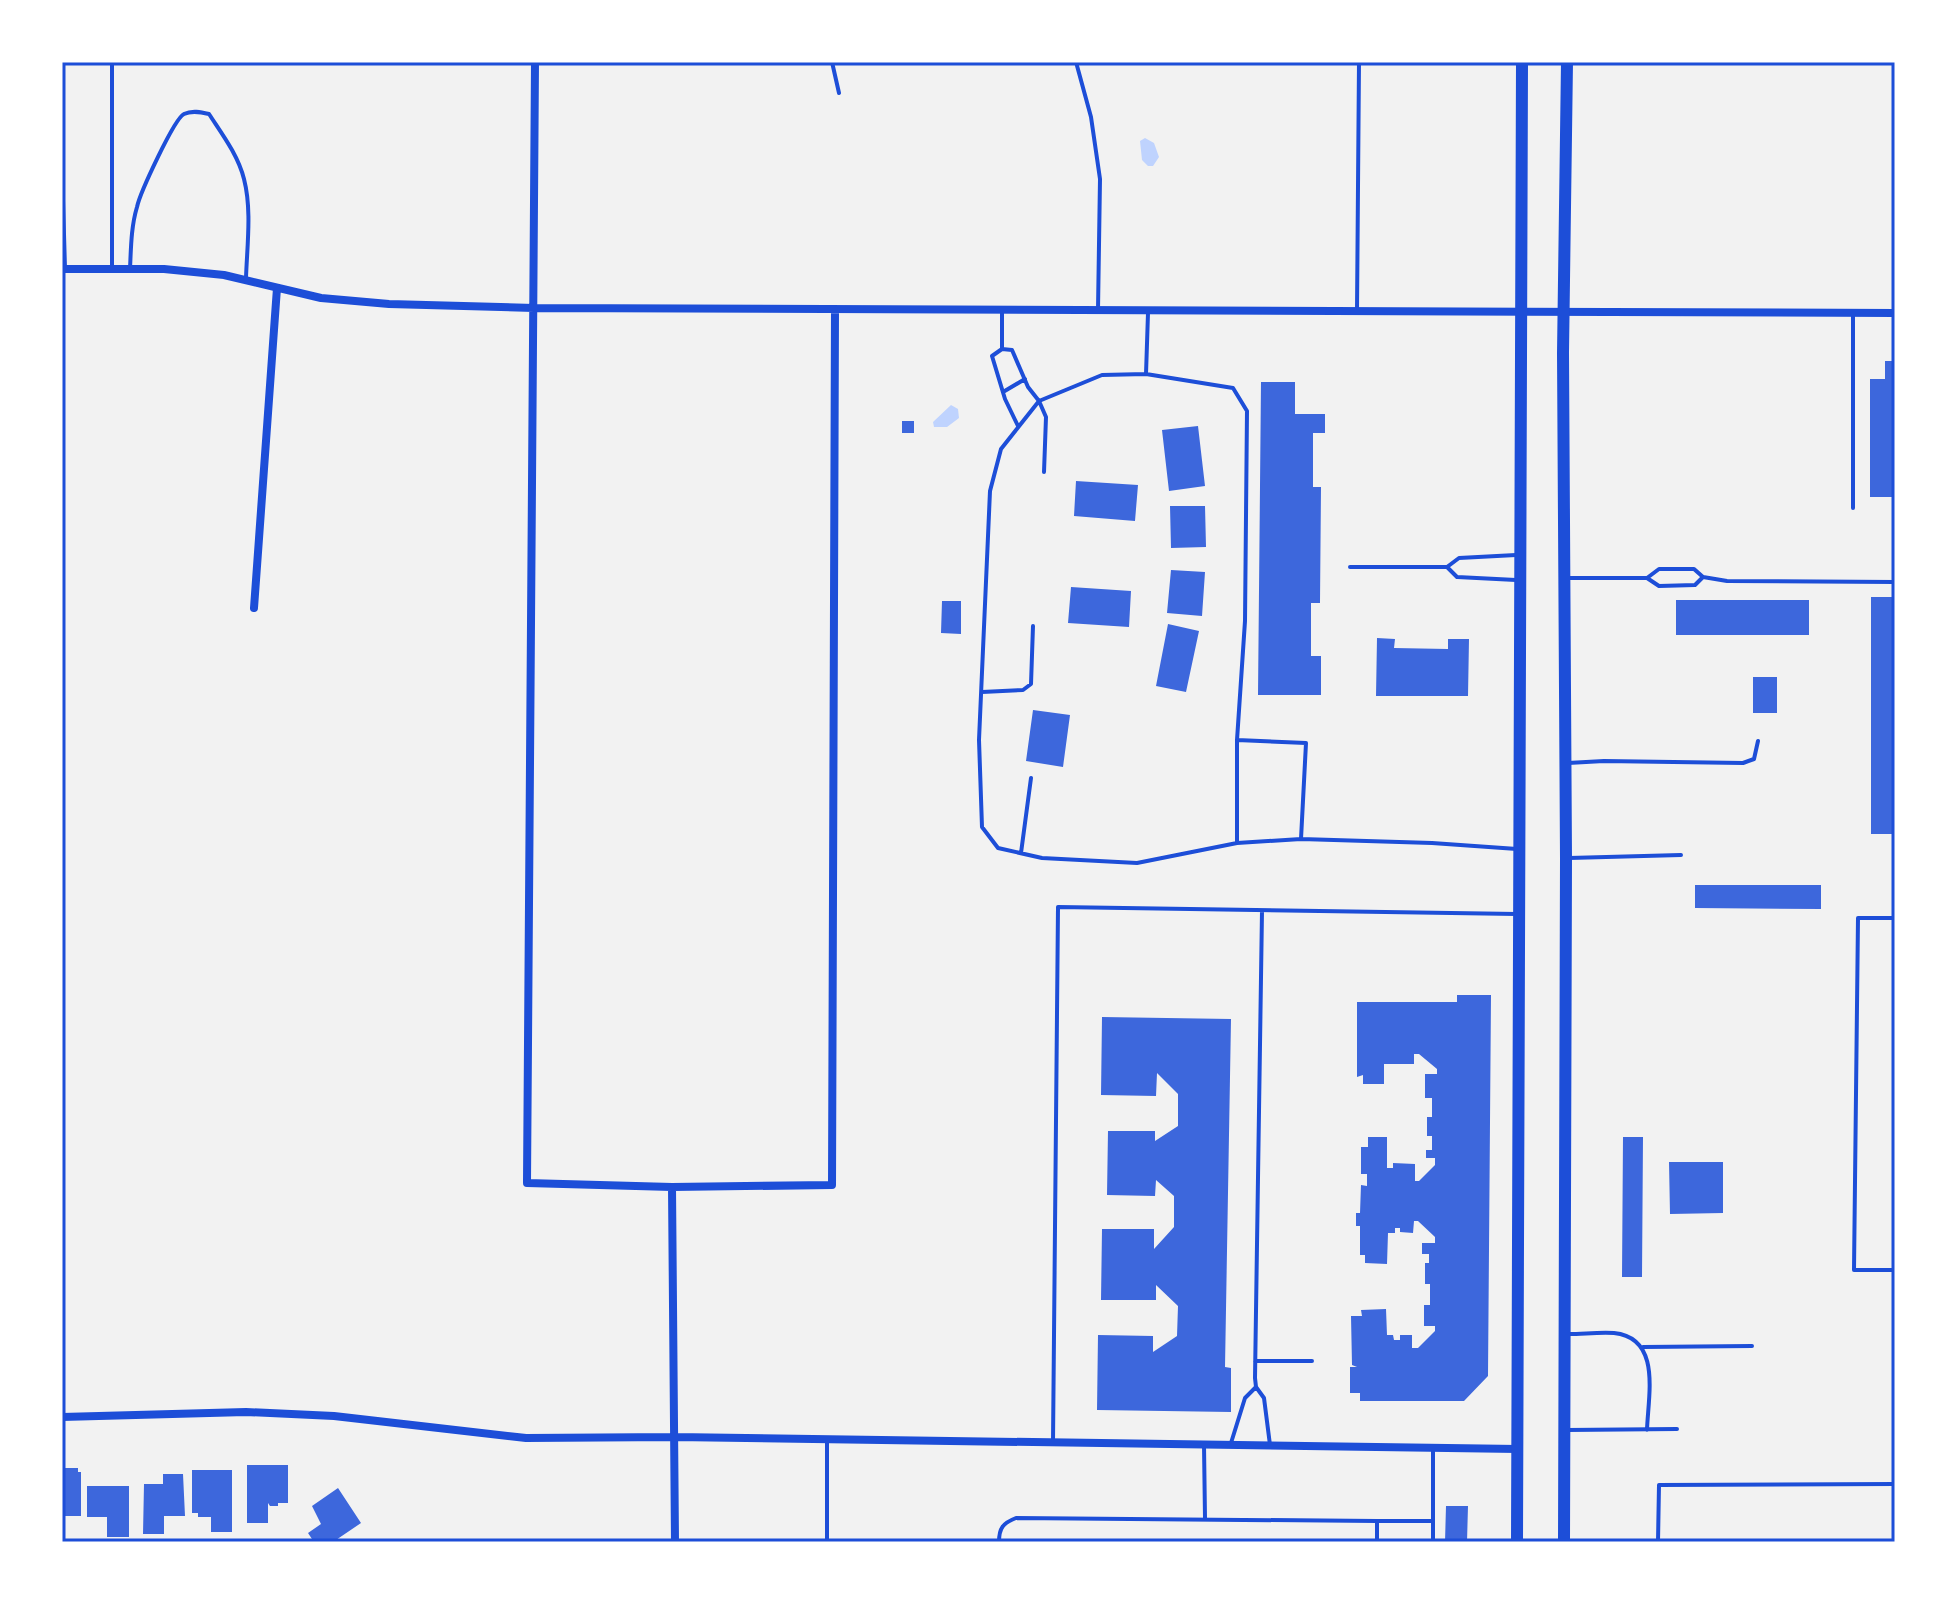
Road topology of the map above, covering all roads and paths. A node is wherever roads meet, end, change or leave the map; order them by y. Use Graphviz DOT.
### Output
graph roads {
  1 [pos="112,62"];
  2 [pos="535,62"];
  3 [pos="832,62"];
  4 [pos="1076,62"];
  5 [pos="1359,62"];
  6 [pos="1522,62"];
  7 [pos="1567,62"];
  8 [pos="1604,62"];
  9 [pos="839,93"];
  10 [pos="62,167"];
  11 [pos="63,269"];
  12 [pos="112,269"];
  13 [pos="130,269"];
  14 [pos="246,281"];
  15 [pos="277,288"];
  16 [pos="534,308"];
  17 [pos="835,309"];
  18 [pos="1001,310"];
  19 [pos="1098,310"];
  20 [pos="1148,310"];
  21 [pos="1357,311"];
  22 [pos="1521,312"];
  23 [pos="1564,312"];
  24 [pos="1853,313"];
  25 [pos="1895,313"];
  26 [pos="1002,349"];
  27 [pos="1146,374"];
  28 [pos="1025,379"];
  29 [pos="1003,392"];
  30 [pos="1039,401"];
  31 [pos="1018,426"];
  32 [pos="1044,472"];
  33 [pos="1853,508"];
  34 [pos="1520,555"];
  35 [pos="1350,567"];
  36 [pos="1447,567"];
  37 [pos="1703,577"];
  38 [pos="1563,578"];
  39 [pos="1647,578"];
  40 [pos="1520,580"];
  41 [pos="1895,582"];
  42 [pos="254,608"];
  43 [pos="1033,626"];
  44 [pos="981,692"];
  45 [pos="1237,740"];
  46 [pos="1758,741"];
  47 [pos="1565,763"];
  48 [pos="1031,778"];
  49 [pos="1301,839"];
  50 [pos="1237,843"];
  51 [pos="1519,849"];
  52 [pos="1021,853"];
  53 [pos="1681,855"];
  54 [pos="1566,858"];
  55 [pos="1262,911"];
  56 [pos="1519,914"];
  57 [pos="1895,918"];
  58 [pos="672,1187"];
  59 [pos="1895,1270"];
  60 [pos="1564,1334"];
  61 [pos="1752,1346"];
  62 [pos="1643,1347"];
  63 [pos="1255,1361"];
  64 [pos="1312,1361"];
  65 [pos="1256,1387"];
  66 [pos="62,1417"];
  67 [pos="1677,1429"];
  68 [pos="1564,1430"];
  69 [pos="1647,1430"];
  70 [pos="675,1437"];
  71 [pos="827,1439"];
  72 [pos="1053,1442"];
  73 [pos="1204,1445"];
  74 [pos="1231,1445"];
  75 [pos="1270,1446"];
  76 [pos="1433,1448"];
  77 [pos="1518,1449"];
  78 [pos="1895,1484"];
  79 [pos="1205,1519"];
  80 [pos="1377,1521"];
  81 [pos="1433,1521"];
  82 [pos="675,1542"];
  83 [pos="827,1542"];
  84 [pos="999,1542"];
  85 [pos="1377,1542"];
  86 [pos="1433,1542"];
  87 [pos="1517,1542"];
  88 [pos="1564,1542"];
  89 [pos="1658,1542"];
  1 -- 12 [label="lane"];
  2 -- 16 [label="street"];
  3 -- 9 [label="lane"];
  4 -- 19 [label="lane"];
  5 -- 21 [label="lane"];
  6 -- 22 [label="main road"];
  7 -- 8 [label="lane"];
  7 -- 23 [label="main road"];
  10 -- 11 [label="lane"];
  11 -- 12 [label="street"];
  12 -- 13 [label="street"];
  13 -- 14 [label="street"];
  13 -- 14 [label="lane"];
  14 -- 15 [label="street"];
  15 -- 16 [label="street"];
  15 -- 42 [label="street"];
  16 -- 17 [label="street"];
  16 -- 58 [label="street"];
  17 -- 18 [label="street"];
  17 -- 58 [label="street"];
  18 -- 19 [label="street"];
  18 -- 26 [label="lane"];
  19 -- 20 [label="street"];
  20 -- 21 [label="street"];
  20 -- 27 [label="lane"];
  21 -- 22 [label="street"];
  22 -- 23 [label="street"];
  22 -- 34 [label="main road"];
  23 -- 24 [label="street"];
  23 -- 38 [label="main road"];
  24 -- 25 [label="street"];
  24 -- 33 [label="lane"];
  26 -- 28 [label="lane"];
  26 -- 29 [label="lane"];
  27 -- 30 [label="lane"];
  27 -- 45 [label="lane"];
  28 -- 29 [label="lane"];
  28 -- 30 [label="lane"];
  29 -- 31 [label="lane"];
  30 -- 31 [label="lane"];
  30 -- 32 [label="lane"];
  31 -- 44 [label="lane"];
  34 -- 36 [label="lane"];
  34 -- 40 [label="main road"];
  35 -- 36 [label="lane"];
  36 -- 40 [label="lane"];
  37 -- 39 [label="lane"];
  37 -- 39 [label="lane"];
  37 -- 41 [label="lane"];
  38 -- 39 [label="lane"];
  38 -- 47 [label="main road"];
  40 -- 51 [label="main road"];
  43 -- 44 [label="lane"];
  44 -- 52 [label="lane"];
  45 -- 49 [label="lane"];
  45 -- 50 [label="lane"];
  46 -- 47 [label="lane"];
  47 -- 54 [label="main road"];
  48 -- 52 [label="lane"];
  49 -- 50 [label="lane"];
  49 -- 51 [label="lane"];
  50 -- 52 [label="lane"];
  51 -- 56 [label="main road"];
  53 -- 54 [label="lane"];
  54 -- 60 [label="main road"];
  55 -- 56 [label="lane"];
  55 -- 63 [label="lane"];
  55 -- 72 [label="lane"];
  56 -- 77 [label="main road"];
  57 -- 59 [label="lane"];
  58 -- 70 [label="street"];
  60 -- 62 [label="lane"];
  60 -- 68 [label="main road"];
  61 -- 62 [label="lane"];
  62 -- 69 [label="lane"];
  63 -- 64 [label="lane"];
  63 -- 65 [label="lane"];
  65 -- 74 [label="lane"];
  65 -- 75 [label="lane"];
  66 -- 70 [label="street"];
  67 -- 69 [label="lane"];
  68 -- 69 [label="lane"];
  68 -- 88 [label="main road"];
  70 -- 71 [label="street"];
  70 -- 82 [label="street"];
  71 -- 72 [label="street"];
  71 -- 83 [label="lane"];
  72 -- 73 [label="street"];
  73 -- 74 [label="street"];
  73 -- 79 [label="lane"];
  74 -- 75 [label="street"];
  75 -- 76 [label="street"];
  76 -- 77 [label="street"];
  76 -- 81 [label="lane"];
  77 -- 87 [label="main road"];
  78 -- 89 [label="lane"];
  79 -- 80 [label="lane"];
  79 -- 84 [label="lane"];
  80 -- 81 [label="lane"];
  80 -- 85 [label="lane"];
  81 -- 86 [label="lane"];
}
